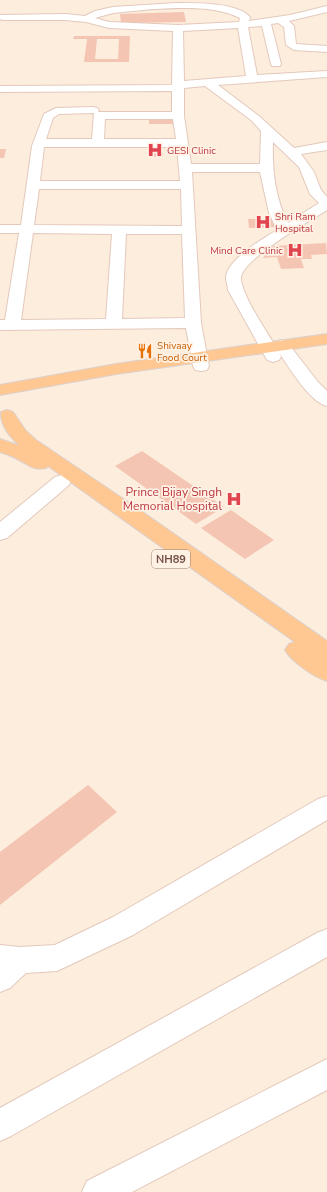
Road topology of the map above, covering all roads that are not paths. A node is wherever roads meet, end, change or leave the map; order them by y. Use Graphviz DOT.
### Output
graph roads {
  1 [pos="198,5"];
  2 [pos="327,9"];
  3 [pos="1,16"];
  4 [pos="86,19"];
  5 [pos="282,20"];
  6 [pos="266,22"];
  7 [pos="315,22"];
  8 [pos="243,26"];
  9 [pos="178,28"];
  10 [pos="204,28"];
  11 [pos="246,48"];
  12 [pos="272,48"];
  13 [pos="327,49"];
  14 [pos="327,58"];
  15 [pos="276,64"];
  16 [pos="327,74"];
  17 [pos="309,75"];
  18 [pos="252,79"];
  19 [pos="208,83"];
  20 [pos="178,86"];
  21 [pos="94,88"];
  22 [pos="0,89"];
  23 [pos="96,112"];
  24 [pos="178,116"];
  25 [pos="266,130"];
  26 [pos="39,142"];
  27 [pos="98,142"];
  28 [pos="183,143"];
  29 [pos="327,146"];
  30 [pos="291,152"];
  31 [pos="266,168"];
  32 [pos="74,172"];
  33 [pos="170,172"];
  34 [pos="186,175"];
  35 [pos="33,179"];
  36 [pos="324,206"];
  37 [pos="276,213"];
  38 [pos="0,229"];
  39 [pos="28,229"];
  40 [pos="119,230"];
  41 [pos="188,230"];
  42 [pos="285,232"];
  43 [pos="193,323"];
  44 [pos="114,324"];
  45 [pos="6,325"];
  46 [pos="327,339"];
  47 [pos="327,349"];
  48 [pos="277,351"];
  49 [pos="200,362"];
  50 [pos="324,395"];
  51 [pos="3,407"];
  52 [pos="0,445"];
  53 [pos="62,481"];
  54 [pos="0,533"];
  55 [pos="327,653"];
  56 [pos="327,672"];
  57 [pos="327,807"];
  58 [pos="327,942"];
  59 [pos="10,959"];
  60 [pos="0,978"];
  61 [pos="327,1074"];
  62 [pos="0,1125"];
  63 [pos="98,1192"];
  1 -- 4 [label="street"];
  1 -- 8 [label="street"];
  1 -- 10 [label="street"];
  2 -- 5 [label="street"];
  3 -- 4 [label="street"];
  4 -- 9 [label="street"];
  5 -- 6 [label="street"];
  5 -- 7 [label="street"];
  5 -- 13 [label="street"];
  6 -- 8 [label="street"];
  6 -- 12 [label="street"];
  8 -- 10 [label="street"];
  8 -- 11 [label="street"];
  9 -- 10 [label="street"];
  9 -- 20 [label="street"];
  11 -- 12 [label="street"];
  11 -- 18 [label="street"];
  12 -- 15 [label="street"];
  14 -- 17 [label="street"];
  16 -- 17 [label="street"];
  17 -- 18 [label="street"];
  18 -- 19 [label="street"];
  19 -- 20 [label="street"];
  19 -- 25 [label="street"];
  20 -- 21 [label="street"];
  20 -- 24 [label="street"];
  21 -- 22 [label="street"];
  21 -- 23 [label="street"];
  23 -- 24 [label="street"];
  23 -- 26 [label="street"];
  23 -- 27 [label="street"];
  24 -- 28 [label="street"];
  25 -- 30 [label="street"];
  25 -- 31 [label="street"];
  26 -- 27 [label="street"];
  26 -- 35 [label="street"];
  27 -- 28 [label="street"];
  28 -- 34 [label="street"];
  29 -- 30 [label="street"];
  30 -- 36 [label="street"];
  31 -- 34 [label="street"];
  31 -- 37 [label="street"];
  32 -- 35 [label="street"];
  33 -- 34 [label="street"];
  34 -- 35 [label="street"];
  34 -- 41 [label="street"];
  35 -- 39 [label="street"];
  36 -- 37 [label="street"];
  36 -- 42 [label="street"];
  37 -- 42 [label="street"];
  38 -- 39 [label="street"];
  39 -- 40 [label="street"];
  39 -- 45 [label="street"];
  40 -- 41 [label="street"];
  40 -- 44 [label="street"];
  41 -- 43 [label="street"];
  42 -- 48 [label="street"];
  43 -- 44 [label="street"];
  43 -- 49 [label="street"];
  44 -- 45 [label="street"];
  46 -- 48 [label="main road, NH89"];
  47 -- 48 [label="main road, NH89"];
  48 -- 49 [label="main road, NH89"];
  48 -- 50 [label="street"];
  49 -- 51 [label="main road, NH89"];
  51 -- 55 [label="main road, NH89"];
  52 -- 53 [label="main road, NH89"];
  53 -- 54 [label="street"];
  53 -- 56 [label="main road, NH89"];
  57 -- 59 [label="street"];
  58 -- 62 [label="street"];
  59 -- 60 [label="street"];
  61 -- 63 [label="street"];
}
